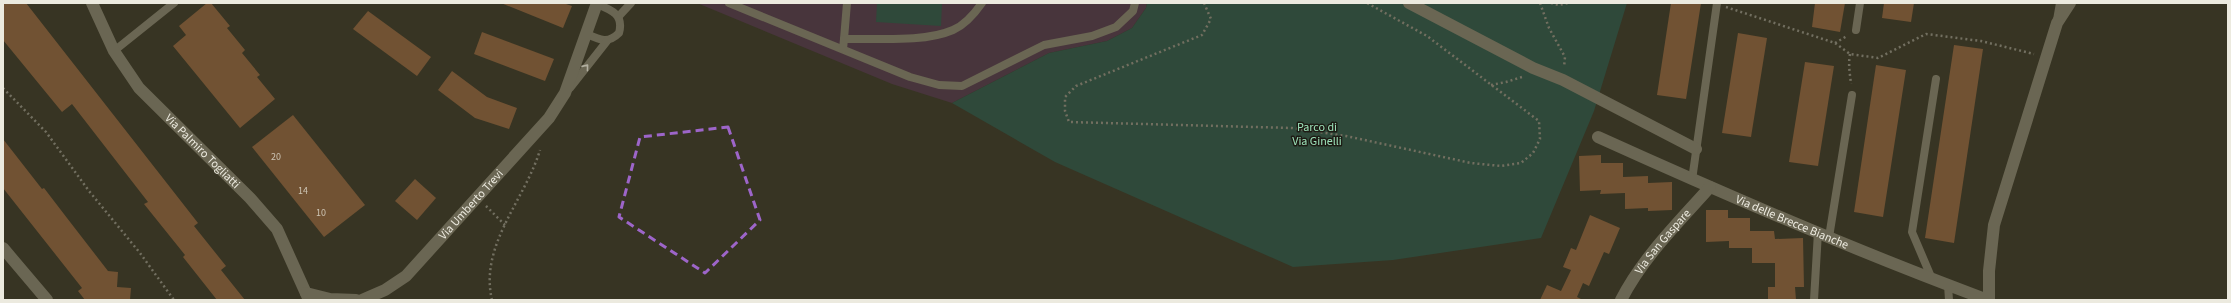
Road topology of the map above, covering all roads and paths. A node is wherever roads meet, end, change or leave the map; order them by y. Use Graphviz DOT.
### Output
graph roads {
  1 [pos="92,3"];
  2 [pos="174,3"];
  3 [pos="631,3"];
  4 [pos="729,3"];
  5 [pos="847,3"];
  6 [pos="982,3"];
  7 [pos="1136,3"];
  8 [pos="1204,3"];
  9 [pos="1367,3"];
  10 [pos="1409,3"];
  11 [pos="1540,3"];
  12 [pos="1551,3"];
  13 [pos="1569,3"];
  14 [pos="1716,3"];
  15 [pos="1860,3"];
  16 [pos="597,4"];
  17 [pos="2066,4"];
  18 [pos="619,16"];
  19 [pos="1856,30"];
  20 [pos="587,34"];
  21 [pos="844,39"];
  22 [pos="607,41"];
  23 [pos="843,49"];
  24 [pos="114,51"];
  25 [pos="1850,54"];
  26 [pos="2046,57"];
  27 [pos="1533,68"];
  28 [pos="1936,79"];
  29 [pos="1563,80"];
  30 [pos="1850,81"];
  31 [pos="1491,85"];
  32 [pos="3,88"];
  33 [pos="565,93"];
  34 [pos="1852,95"];
  35 [pos="1598,137"];
  36 [pos="541,146"];
  37 [pos="1696,149"];
  38 [pos="1692,180"];
  39 [pos="1710,187"];
  40 [pos="475,200"];
  41 [pos="505,225"];
  42 [pos="1818,232"];
  43 [pos="1829,237"];
  44 [pos="3,248"];
  45 [pos="1932,279"];
  46 [pos="1948,285"];
  47 [pos="308,297"];
  48 [pos="46,300"];
  49 [pos="174,300"];
  50 [pos="356,300"];
  51 [pos="362,300"];
  52 [pos="492,300"];
  53 [pos="1621,300"];
  54 [pos="1814,300"];
  55 [pos="1949,300"];
  56 [pos="1988,300"];
  1 -- 24 [label="street, Via Palmiro Togliatti"];
  2 -- 24 [label="lane"];
  3 -- 18 [label="lane"];
  4 -- 23 [label="lane"];
  5 -- 21 [label="lane"];
  6 -- 21 [label="lane"];
  7 -- 23 [label="lane"];
  8 -- 31 [label="path"];
  9 -- 31 [label="path"];
  10 -- 27 [label="street"];
  11 -- 29 [label="path"];
  12 -- 13 [label="path"];
  14 -- 25 [label="path"];
  14 -- 37 [label="lane"];
  15 -- 19 [label="lane"];
  16 -- 18 [label="lane, Via Umberto Trevi"];
  16 -- 20 [label="street, Via Umberto Trevi"];
  17 -- 26 [label="street, Via delle Brecce Bianche"];
  18 -- 22 [label="lane, Via Umberto Trevi"];
  20 -- 22 [label="lane"];
  20 -- 33 [label="street, Via Umberto Trevi"];
  21 -- 23 [label="lane"];
  33 -- 22 [label="lane, Via Umberto Trevi, one-way"];
  24 -- 47 [label="street, Via Palmiro Togliatti"];
  25 -- 26 [label="path"];
  25 -- 30 [label="path"];
  26 -- 56 [label="street, Via delle Brecce Bianche"];
  27 -- 29 [label="street"];
  27 -- 31 [label="path"];
  28 -- 45 [label="lane"];
  29 -- 37 [label="street"];
  32 -- 49 [label="path"];
  33 -- 40 [label="street, Via Umberto Trevi"];
  34 -- 43 [label="lane"];
  35 -- 38 [label="street, Via delle Brecce Bianche"];
  36 -- 41 [label="path"];
  37 -- 38 [label="lane"];
  38 -- 39 [label="street, Via delle Brecce Bianche"];
  39 -- 42 [label="street, Via delle Brecce Bianche"];
  39 -- 53 [label="street, Via San Gaspare"];
  40 -- 41 [label="path"];
  40 -- 51 [label="street, Via Umberto Trevi"];
  41 -- 52 [label="path"];
  42 -- 43 [label="street, Via delle Brecce Bianche"];
  42 -- 54 [label="lane"];
  43 -- 45 [label="street, Via delle Brecce Bianche"];
  44 -- 48 [label="street"];
  45 -- 46 [label="street, Via delle Brecce Bianche"];
  46 -- 55 [label="lane"];
  46 -- 56 [label="street, Via delle Brecce Bianche"];
  47 -- 50 [label="street"];
}
